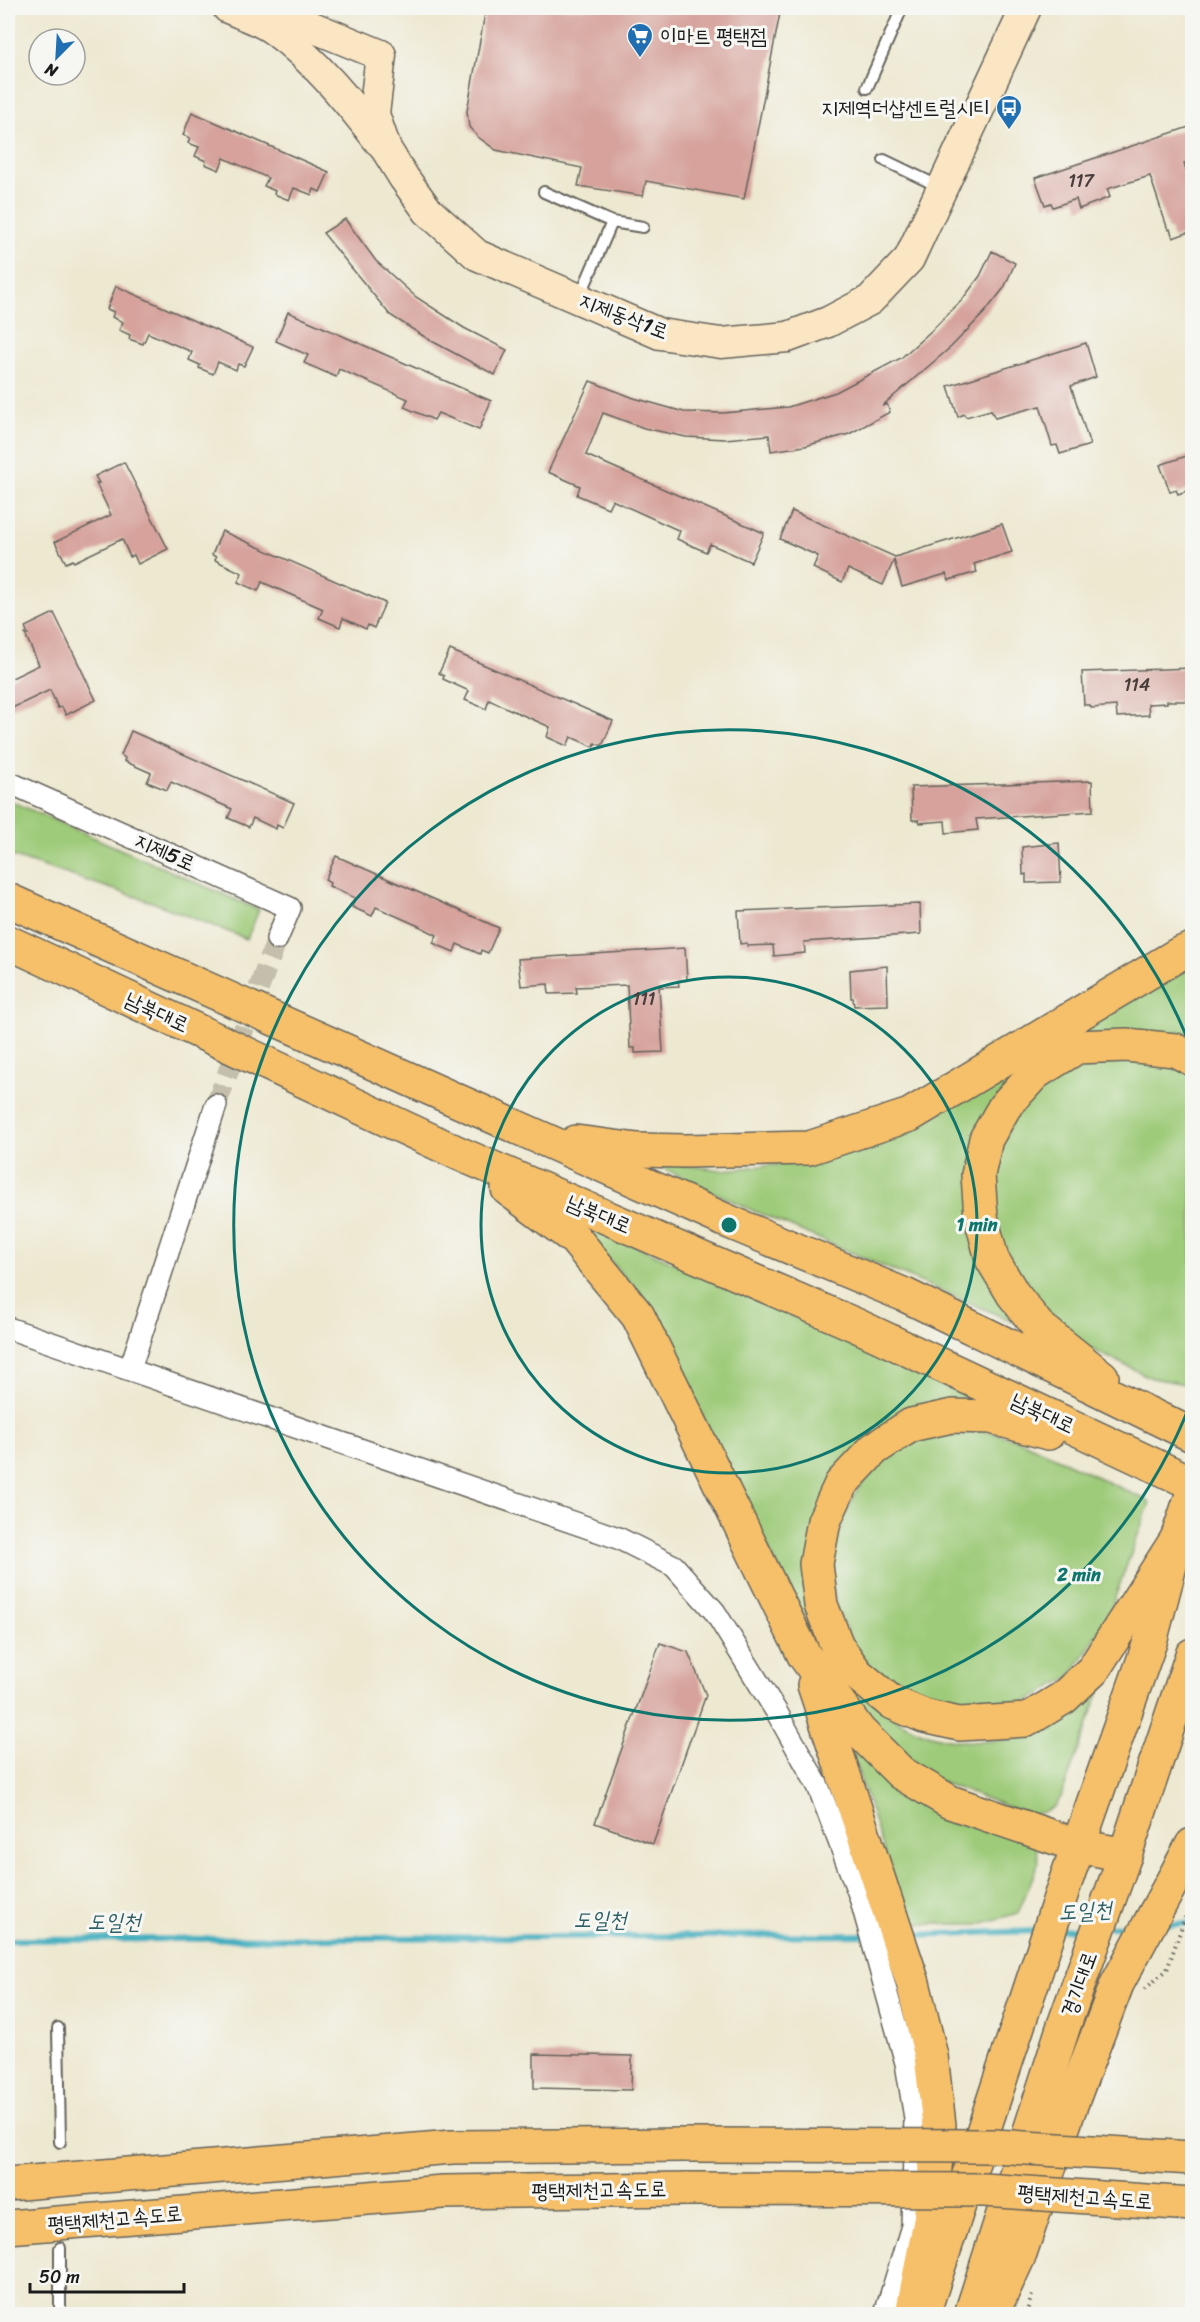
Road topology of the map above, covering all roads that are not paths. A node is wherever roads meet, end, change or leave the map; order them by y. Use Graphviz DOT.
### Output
graph roads {
  1 [pos="228,8"];
  2 [pos="266,8"];
  3 [pos="902,8"];
  4 [pos="1026,8"];
  5 [pos="867,88"];
  6 [pos="386,149"];
  7 [pos="884,160"];
  8 [pos="942,188"];
  9 [pos="544,192"];
  10 [pos="612,222"];
  11 [pos="643,227"];
  12 [pos="579,299"];
  13 [pos="8,782"];
  14 [pos="8,900"];
  15 [pos="1192,925"];
  16 [pos="276,939"];
  17 [pos="8,942"];
  18 [pos="1192,949"];
  19 [pos="1061,1023"];
  20 [pos="1192,1059"];
  21 [pos="216,1105"];
  22 [pos="539,1138"];
  23 [pos="458,1153"];
  24 [pos="8,1328"];
  25 [pos="130,1369"];
  26 [pos="1150,1416"];
  27 [pos="1192,1435"];
  28 [pos="1146,1462"];
  29 [pos="1192,1483"];
  30 [pos="1192,1495"];
  31 [pos="1177,1539"];
  32 [pos="804,1655"];
  33 [pos="1192,1655"];
  34 [pos="1192,1845"];
  35 [pos="1079,1846"];
  36 [pos="1125,1855"];
  37 [pos="872,1895"];
  38 [pos="900,1987"];
  39 [pos="58,2028"];
  40 [pos="60,2142"];
  41 [pos="1192,2158"];
  42 [pos="8,2184"];
  43 [pos="1192,2204"];
  44 [pos="8,2227"];
  45 [pos="60,2248"];
  46 [pos="60,2314"];
  47 [pos="885,2314"];
  48 [pos="912,2314"];
  49 [pos="923,2314"];
  50 [pos="971,2314"];
  51 [pos="992,2314"];
  1 -- 6 [label="street"];
  2 -- 6 [label="street, 지제동삭1로"];
  3 -- 5 [label="lane"];
  4 -- 8 [label="street, 지제동삭1로"];
  6 -- 12 [label="street, 지제동삭1로"];
  7 -- 8 [label="lane"];
  8 -- 12 [label="street, 지제동삭1로"];
  9 -- 10 [label="lane"];
  10 -- 11 [label="lane"];
  10 -- 12 [label="lane"];
  13 -- 16 [label="street, 지제5로"];
  14 -- 22 [label="main road, 남북대로"];
  15 -- 19 [label="main road"];
  17 -- 23 [label="main road, 남북대로"];
  18 -- 19 [label="main road"];
  19 -- 22 [label="main road"];
  20 -- 26 [label="main road"];
  21 -- 25 [label="street"];
  22 -- 26 [label="main road, 남북대로"];
  23 -- 28 [label="main road, 남북대로"];
  23 -- 32 [label="main road"];
  24 -- 25 [label="street"];
  25 -- 37 [label="street"];
  26 -- 27 [label="main road, 남북대로"];
  28 -- 29 [label="main road, 남북대로"];
  28 -- 31 [label="main road"];
  30 -- 31 [label="main road"];
  31 -- 35 [label="main road"];
  32 -- 35 [label="main road"];
  32 -- 37 [label="main road"];
  33 -- 36 [label="main road, 경기대로"];
  34 -- 51 [label="main road"];
  35 -- 36 [label="main road"];
  35 -- 49 [label="main road"];
  36 -- 50 [label="main road, 경기대로"];
  37 -- 38 [label="main road"];
  38 -- 47 [label="street"];
  38 -- 48 [label="main road"];
  39 -- 40 [label="lane"];
  41 -- 42 [label="main road, 평택제천고속도로, bridge"];
  43 -- 44 [label="main road, 평택제천고속도로, bridge"];
  45 -- 46 [label="lane"];
}
